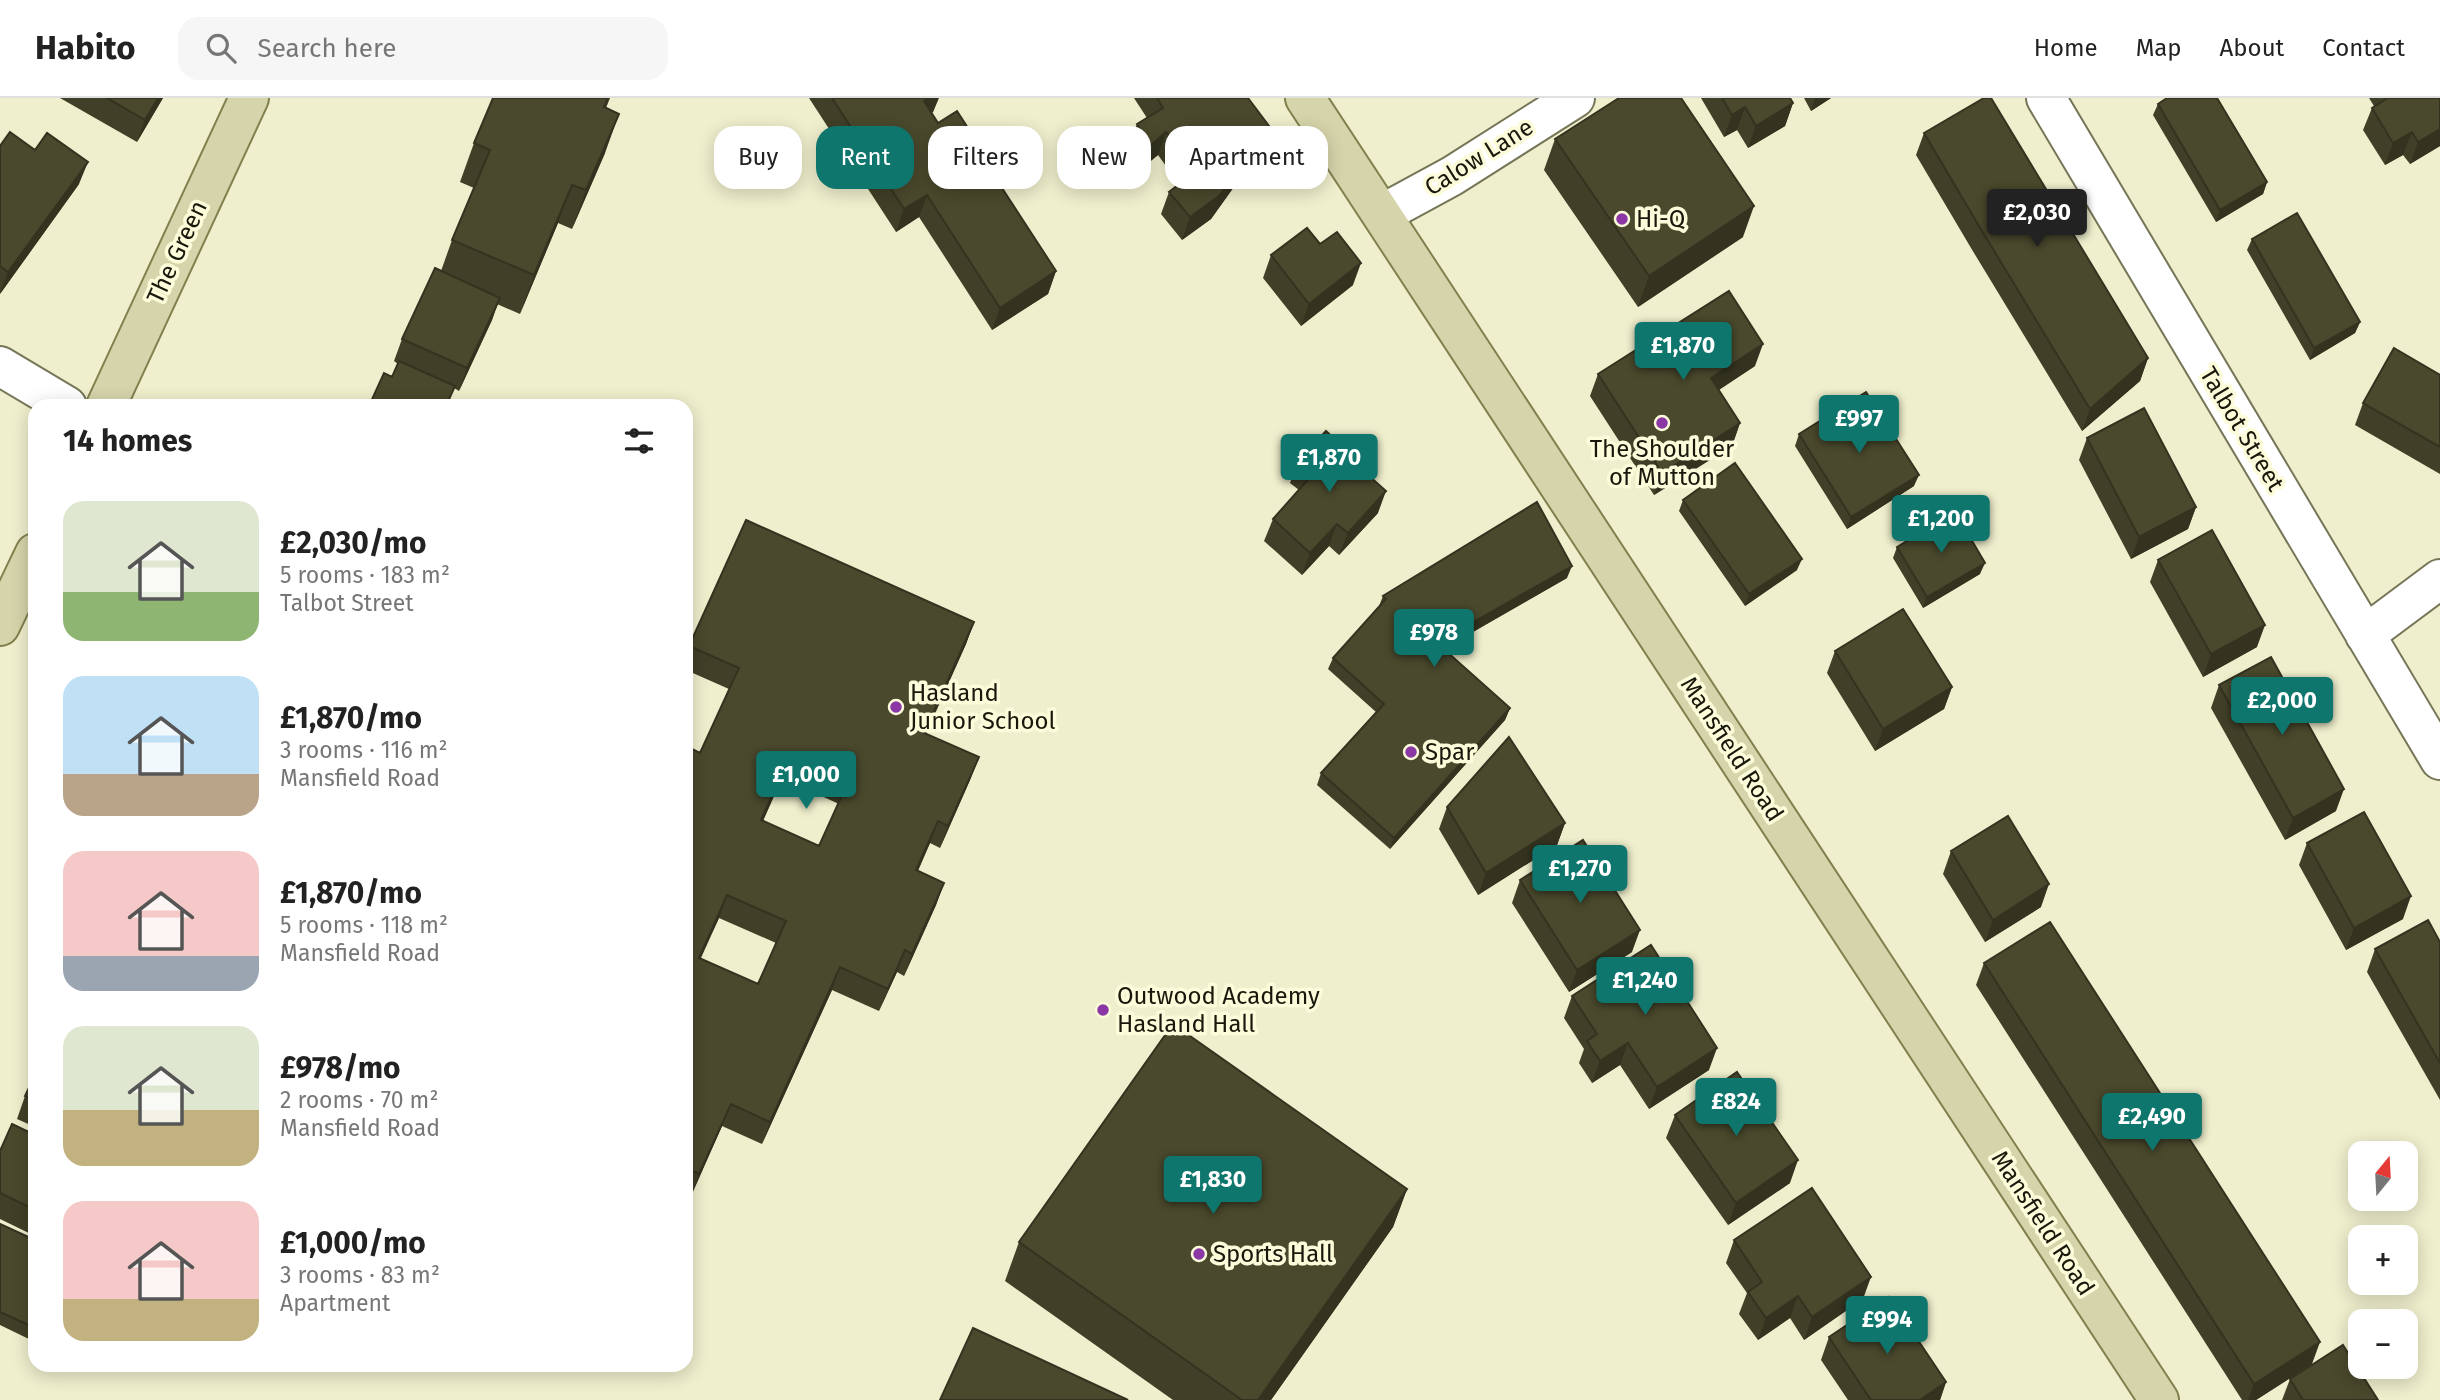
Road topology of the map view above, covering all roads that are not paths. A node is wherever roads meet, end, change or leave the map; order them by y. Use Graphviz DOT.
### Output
graph roads {
  1 [pos="249,98"];
  2 [pos="1305,98"];
  3 [pos="1574,98"];
  4 [pos="2046,98"];
  5 [pos="1382,214"];
  6 [pos="0,366"];
  7 [pos="54,399"];
  8 [pos="109,399"];
  9 [pos="28,567"];
  10 [pos="2440,579"];
  11 [pos="0,625"];
  12 [pos="2365,635"];
  13 [pos="2440,760"];
  14 [pos="2159,1400"];
  1 -- 8 [label="main road, The Green"];
  2 -- 5 [label="main road, Mansfield Road"];
  3 -- 5 [label="street, Calow Lane"];
  4 -- 12 [label="street, Talbot Street"];
  5 -- 14 [label="main road, Mansfield Road"];
  6 -- 7 [label="street"];
  9 -- 11 [label="main road"];
  10 -- 12 [label="street"];
  12 -- 13 [label="street, Talbot Street"];
}
